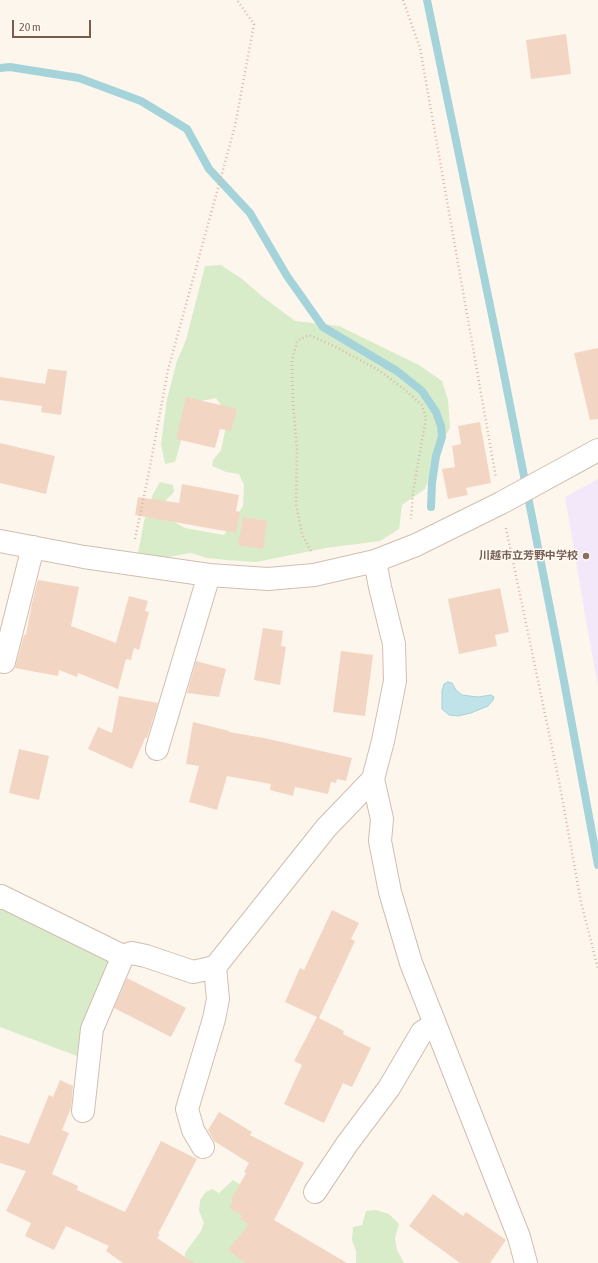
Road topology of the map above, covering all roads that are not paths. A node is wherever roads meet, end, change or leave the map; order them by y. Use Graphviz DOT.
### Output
graph roads {
  1 [pos="598,450"];
  2 [pos="0,541"];
  3 [pos="33,547"];
  4 [pos="375,561"];
  5 [pos="209,576"];
  6 [pos="4,662"];
  7 [pos="157,750"];
  8 [pos="373,779"];
  9 [pos="0,898"];
  10 [pos="123,956"];
  11 [pos="215,967"];
  12 [pos="435,1024"];
  13 [pos="83,1111"];
  14 [pos="203,1147"];
  15 [pos="315,1192"];
  16 [pos="526,1263"];
  1 -- 4 [label="street"];
  2 -- 3 [label="street"];
  3 -- 5 [label="street"];
  3 -- 6 [label="street"];
  4 -- 5 [label="street"];
  4 -- 8 [label="street"];
  5 -- 7 [label="street"];
  8 -- 11 [label="street"];
  8 -- 12 [label="street"];
  9 -- 10 [label="street"];
  10 -- 11 [label="street"];
  10 -- 13 [label="street"];
  11 -- 14 [label="street"];
  12 -- 15 [label="street"];
  12 -- 16 [label="street"];
}
